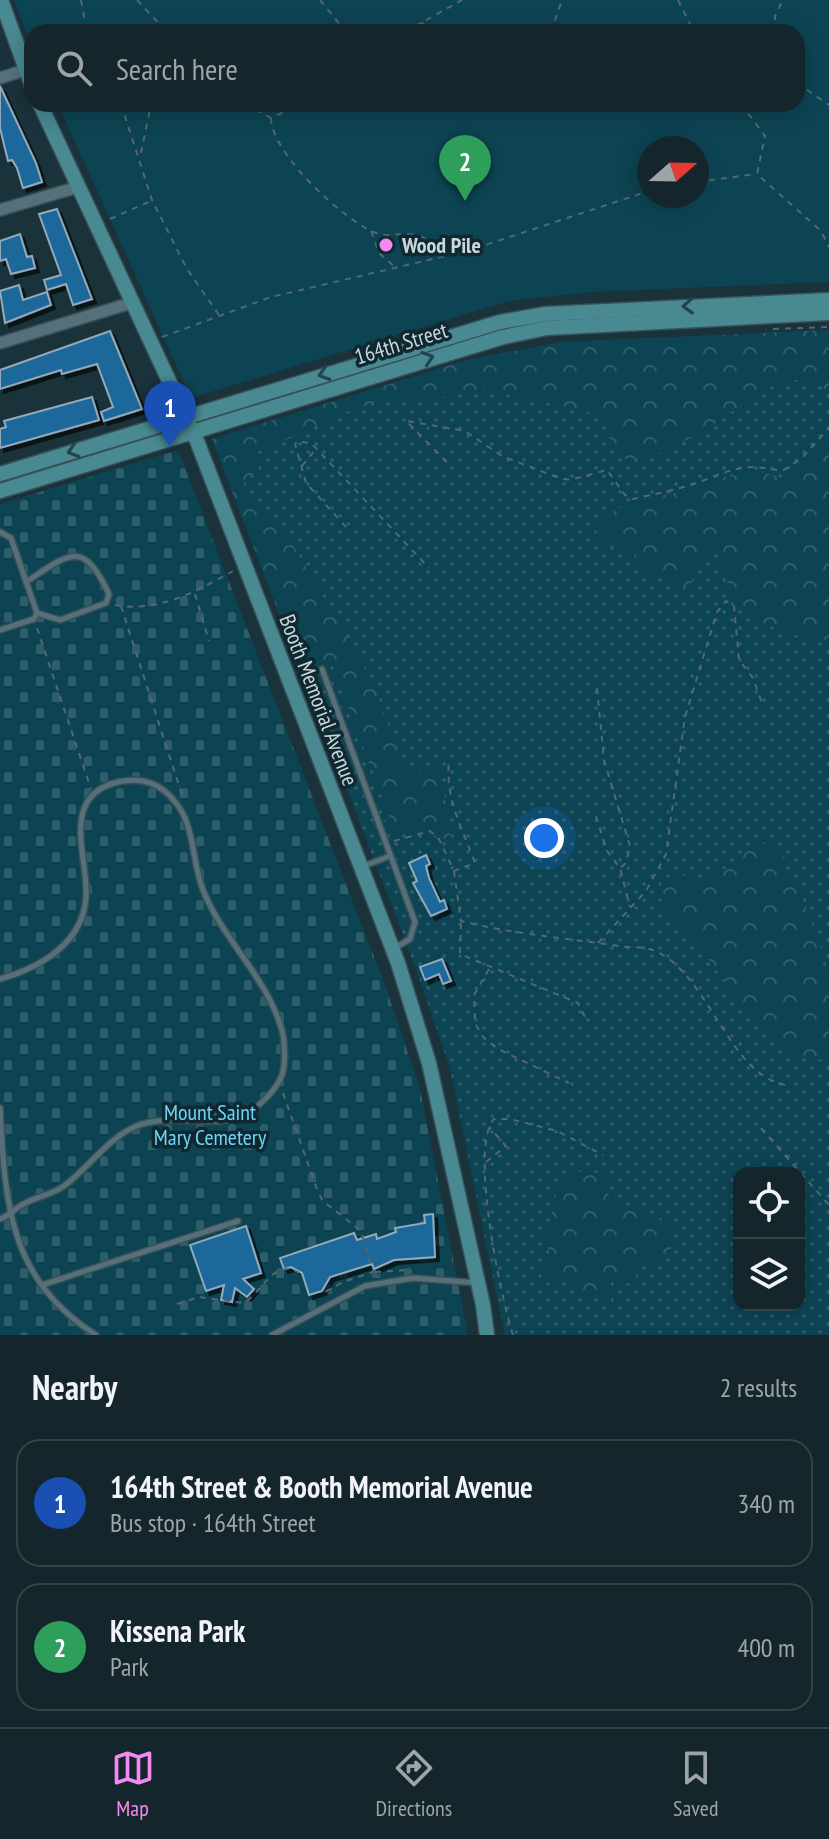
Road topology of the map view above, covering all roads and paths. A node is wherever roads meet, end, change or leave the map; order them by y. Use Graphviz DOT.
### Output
graph roads {
  1 [pos="1,0"];
  2 [pos="81,0"];
  3 [pos="137,0"];
  4 [pos="320,0"];
  5 [pos="462,0"];
  6 [pos="562,0"];
  7 [pos="678,0"];
  8 [pos="783,0"];
  9 [pos="154,19"];
  10 [pos="421,22"];
  11 [pos="86,24"];
  12 [pos="154,24"];
  13 [pos="159,24"];
  14 [pos="340,24"];
  15 [pos="418,24"];
  16 [pos="423,24"];
  17 [pos="554,24"];
  18 [pos="690,24"];
  19 [pos="775,24"];
  20 [pos="24,67"];
  21 [pos="24,70"];
  22 [pos="0,78"];
  23 [pos="805,88"];
  24 [pos="829,105"];
  25 [pos="44,112"];
  26 [pos="124,112"];
  27 [pos="149,112"];
  28 [pos="260,112"];
  29 [pos="284,112"];
  30 [pos="747,112"];
  31 [pos="271,118"];
  32 [pos="140,155"];
  33 [pos="757,174"];
  34 [pos="709,180"];
  35 [pos="78,187"];
  36 [pos="637,195"];
  37 [pos="152,200"];
  38 [pos="0,210"];
  39 [pos="106,220"];
  40 [pos="371,230"];
  41 [pos="829,247"];
  42 [pos="464,252"];
  43 [pos="397,268"];
  44 [pos="829,300"];
  45 [pos="131,303"];
  46 [pos="829,313"];
  47 [pos="219,315"];
  48 [pos="829,327"];
  49 [pos="769,330"];
  50 [pos="160,338"];
  51 [pos="0,343"];
  52 [pos="186,416"];
  53 [pos="829,428"];
  54 [pos="193,432"];
  55 [pos="316,449"];
  56 [pos="447,462"];
  57 [pos="301,468"];
  58 [pos="0,474"];
  59 [pos="0,491"];
  60 [pos="346,527"];
  61 [pos="0,532"];
  62 [pos="429,568"];
  63 [pos="234,571"];
  64 [pos="26,582"];
  65 [pos="194,593"];
  66 [pos="106,603"];
  67 [pos="121,606"];
  68 [pos="36,616"];
  69 [pos="0,630"];
  70 [pos="209,641"];
  71 [pos="322,669"];
  72 [pos="597,688"];
  73 [pos="763,706"];
  74 [pos="449,760"];
  75 [pos="94,798"];
  76 [pos="177,804"];
  77 [pos="596,816"];
  78 [pos="386,844"];
  79 [pos="390,856"];
  80 [pos="361,867"];
  81 [pos="620,868"];
  82 [pos="454,871"];
  83 [pos="630,908"];
  84 [pos="461,921"];
  85 [pos="598,943"];
  86 [pos="393,949"];
  87 [pos="490,968"];
  88 [pos="0,979"];
  89 [pos="587,1021"];
  90 [pos="279,1080"];
  91 [pos="569,1083"];
  92 [pos="786,1085"];
  93 [pos="0,1108"];
  94 [pos="488,1126"];
  95 [pos="761,1128"];
  96 [pos="603,1155"];
  97 [pos="485,1162"];
  98 [pos="829,1205"];
  99 [pos="10,1216"];
  100 [pos="0,1219"];
  101 [pos="238,1221"];
  102 [pos="373,1272"];
  103 [pos="299,1273"];
  104 [pos="413,1278"];
  105 [pos="479,1283"];
  106 [pos="42,1285"];
  107 [pos="325,1292"];
  108 [pos="177,1304"];
  109 [pos="96,1335"];
  110 [pos="272,1335"];
  111 [pos="487,1335"];
  112 [pos="513,1335"];
  1 -- 20 [label="street"];
  2 -- 11 [label="path"];
  3 -- 9 [label="path"];
  4 -- 14 [label="path"];
  5 -- 10 [label="path"];
  6 -- 17 [label="path"];
  7 -- 18 [label="path"];
  8 -- 19 [label="path"];
  9 -- 12 [label="path"];
  9 -- 13 [label="path"];
  10 -- 15 [label="path"];
  10 -- 16 [label="path"];
  21 -- 22 [label="street"];
  23 -- 24 [label="path"];
  25 -- 35 [label="street, Booth Memorial Avenue"];
  26 -- 32 [label="path"];
  27 -- 32 [label="path"];
  28 -- 31 [label="path"];
  29 -- 31 [label="path"];
  30 -- 33 [label="path"];
  31 -- 40 [label="path"];
  32 -- 37 [label="path"];
  33 -- 34 [label="path"];
  33 -- 41 [label="path"];
  35 -- 38 [label="street"];
  35 -- 45 [label="street, Booth Memorial Avenue"];
  36 -- 42 [label="path"];
  37 -- 39 [label="path"];
  37 -- 47 [label="path"];
  40 -- 42 [label="path"];
  40 -- 43 [label="path"];
  42 -- 43 [label="path"];
  43 -- 47 [label="path"];
  44 -- 52 [label="street, 164th Street, one-way"];
  45 -- 51 [label="street"];
  45 -- 52 [label="street, Booth Memorial Avenue"];
  54 -- 46 [label="street, 164th Street, one-way"];
  47 -- 50 [label="path"];
  48 -- 49 [label="path"];
  52 -- 54 [label="street, Booth Memorial Avenue"];
  52 -- 58 [label="street, 164th Street, one-way"];
  53 -- 56 [label="path"];
  54 -- 59 [label="street, 164th Street"];
  54 -- 80 [label="street, Booth Memorial Avenue"];
  55 -- 57 [label="path"];
  55 -- 57 [label="path"];
  55 -- 62 [label="path"];
  57 -- 60 [label="path"];
  61 -- 64 [label="lane"];
  63 -- 65 [label="path"];
  64 -- 66 [label="lane"];
  64 -- 68 [label="lane"];
  65 -- 67 [label="path"];
  65 -- 70 [label="path"];
  66 -- 67 [label="path"];
  66 -- 68 [label="lane"];
  67 -- 76 [label="path"];
  68 -- 69 [label="lane"];
  68 -- 75 [label="path"];
  71 -- 78 [label="lane"];
  72 -- 81 [label="path"];
  73 -- 83 [label="path"];
  74 -- 82 [label="path"];
  75 -- 76 [label="lane"];
  75 -- 88 [label="lane"];
  76 -- 90 [label="lane"];
  77 -- 81 [label="path"];
  78 -- 79 [label="lane"];
  78 -- 82 [label="path"];
  79 -- 80 [label="lane"];
  79 -- 86 [label="lane"];
  80 -- 86 [label="street, Booth Memorial Avenue"];
  81 -- 83 [label="path"];
  82 -- 84 [label="path"];
  83 -- 85 [label="path"];
  84 -- 85 [label="path"];
  84 -- 87 [label="path"];
  85 -- 92 [label="path"];
  86 -- 105 [label="street, Booth Memorial Avenue"];
  87 -- 89 [label="path"];
  87 -- 91 [label="path"];
  90 -- 99 [label="lane"];
  90 -- 102 [label="path"];
  93 -- 99 [label="lane"];
  94 -- 96 [label="path"];
  94 -- 97 [label="path"];
  94 -- 97 [label="path"];
  95 -- 98 [label="path"];
  97 -- 112 [label="path"];
  99 -- 100 [label="lane"];
  99 -- 106 [label="lane"];
  101 -- 106 [label="lane"];
  102 -- 104 [label="path"];
  102 -- 107 [label="path"];
  103 -- 108 [label="path"];
  104 -- 105 [label="lane"];
  104 -- 110 [label="lane"];
  105 -- 111 [label="street, Booth Memorial Avenue"];
  106 -- 109 [label="lane"];
}
